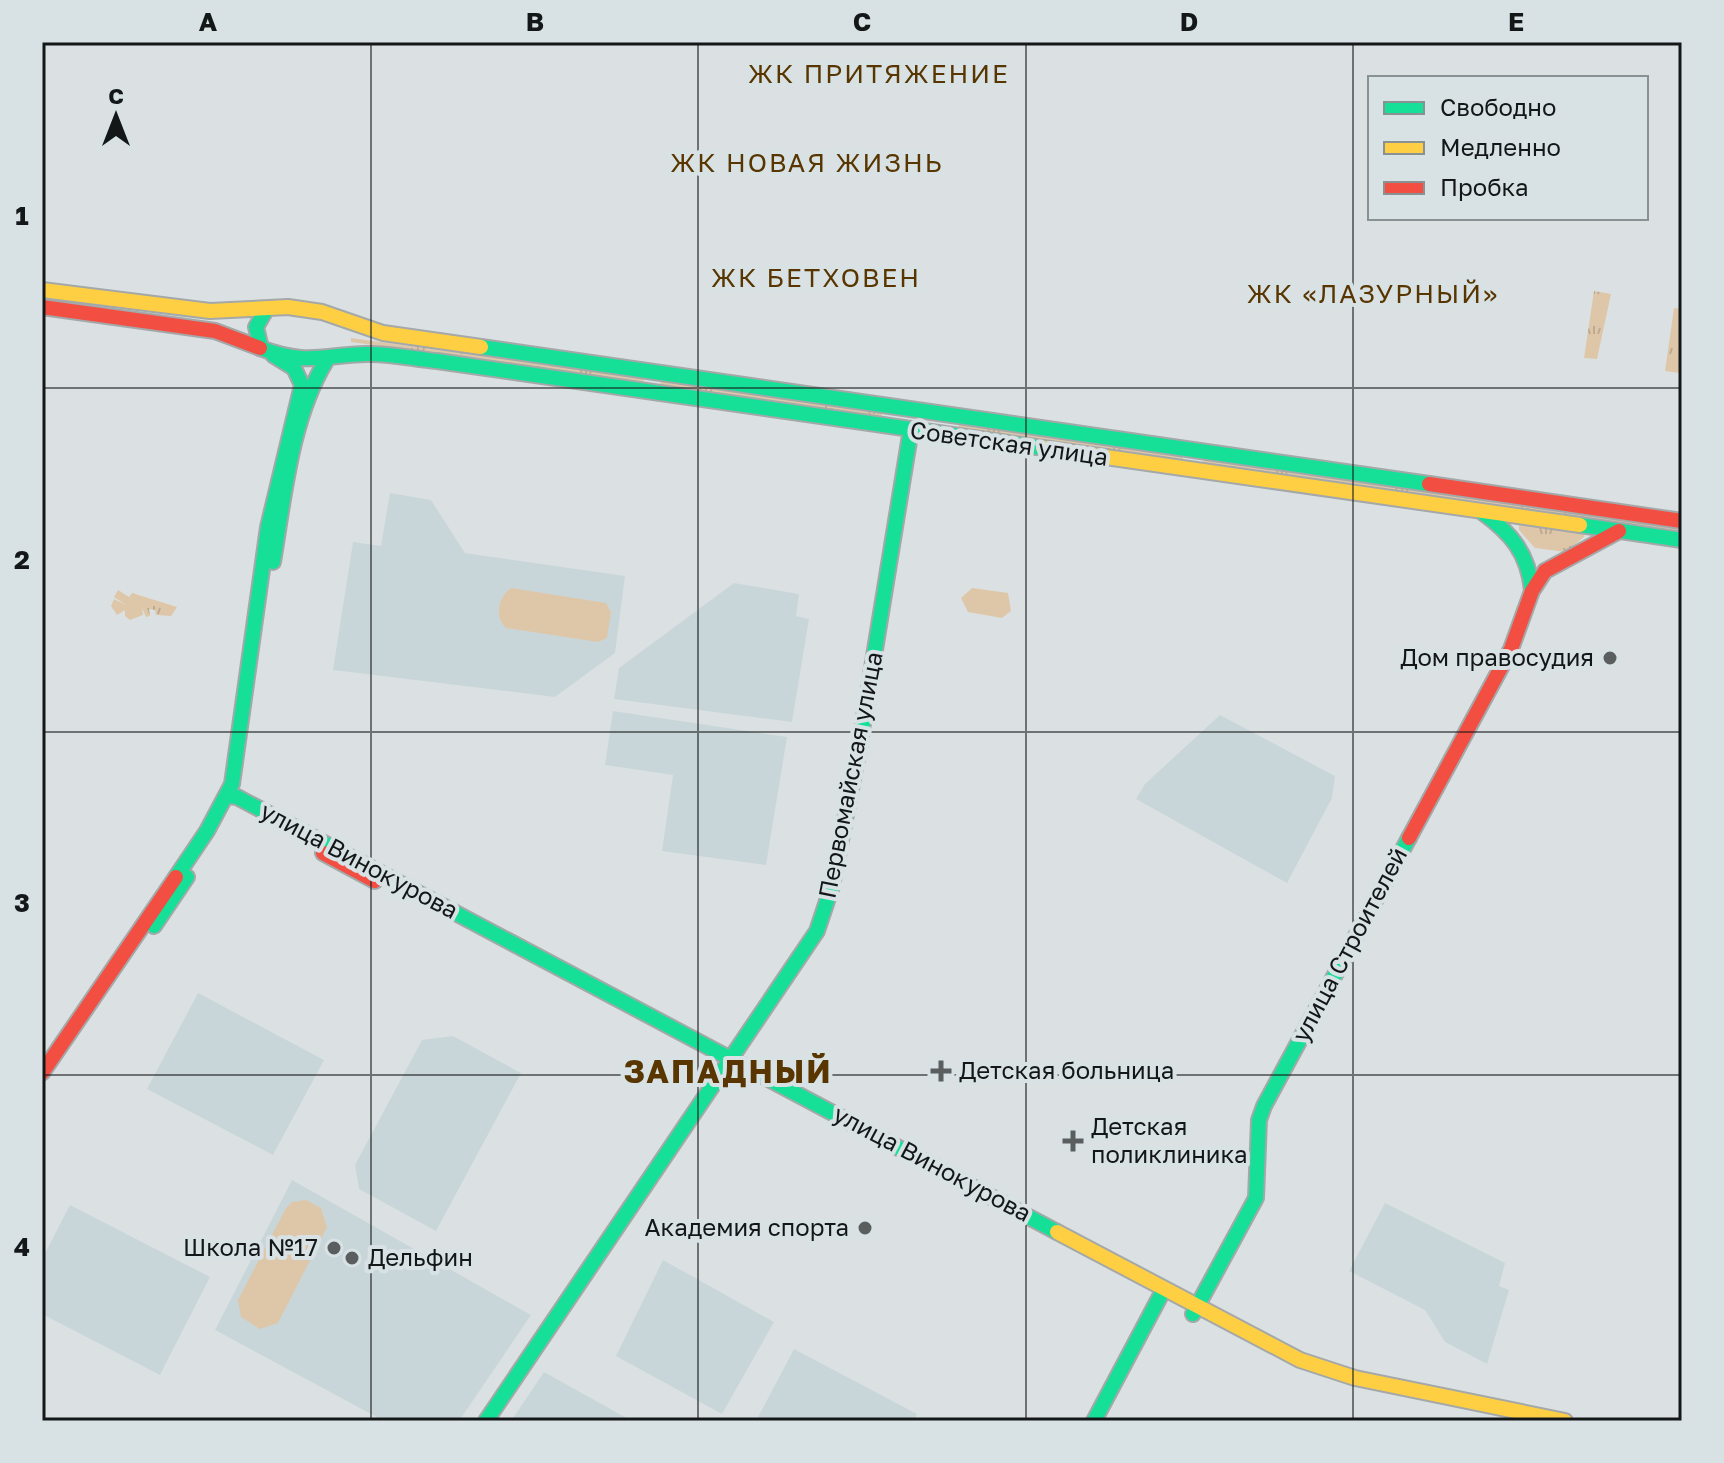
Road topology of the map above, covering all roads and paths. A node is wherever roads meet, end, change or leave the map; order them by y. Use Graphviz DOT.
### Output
graph roads {
  1 [pos="42,290"];
  2 [pos="42,307"];
  3 [pos="266,310"];
  4 [pos="342,321"];
  5 [pos="264,350"];
  6 [pos="331,360"];
  7 [pos="653,373"];
  8 [pos="651,393"];
  9 [pos="914,412"];
  10 [pos="911,429"];
  11 [pos="1197,453"];
  12 [pos="1195,471"];
  13 [pos="1481,511"];
  14 [pos="1682,521"];
  15 [pos="1619,531"];
  16 [pos="1682,540"];
  17 [pos="1532,591"];
  18 [pos="264,597"];
  19 [pos="232,799"];
  20 [pos="76,1032"];
  21 [pos="728,1060"];
  22 [pos="42,1073"];
  23 [pos="42,1087"];
  24 [pos="1162,1293"];
  25 [pos="1195,1310"];
  26 [pos="1484,1409"];
  27 [pos="486,1421"];
  28 [pos="1094,1421"];
  29 [pos="1521,1421"];
  30 [pos="1565,1421"];
  1 -- 3 [label="main road"];
  2 -- 5 [label="main road"];
  3 -- 4 [label="main road, Советская улица"];
  3 -- 5 [label="main road"];
  4 -- 6 [label="main road"];
  4 -- 7 [label="main road, Советская улица"];
  5 -- 6 [label="main road, Советская улица"];
  5 -- 18 [label="main road"];
  6 -- 8 [label="main road, Советская улица"];
  6 -- 18 [label="main road"];
  7 -- 8 [label="main road"];
  7 -- 9 [label="main road, Советская улица"];
  8 -- 10 [label="main road, Советская улица"];
  9 -- 10 [label="main road, Первомайская улица"];
  9 -- 11 [label="main road, Советская улица"];
  10 -- 12 [label="main road, Советская улица"];
  10 -- 21 [label="main road, Первомайская улица"];
  11 -- 12 [label="main road"];
  11 -- 14 [label="main road, Советская улица"];
  12 -- 13 [label="main road, Советская улица"];
  13 -- 15 [label="main road, Советская улица"];
  13 -- 17 [label="main road"];
  15 -- 16 [label="main road, Советская улица"];
  15 -- 17 [label="main road, улица Строителей"];
  17 -- 25 [label="main road, улица Строителей"];
  18 -- 19 [label="main road"];
  19 -- 20 [label="main road"];
  19 -- 21 [label="main road, улица Винокурова"];
  20 -- 22 [label="main road"];
  20 -- 23 [label="main road"];
  21 -- 24 [label="main road, улица Винокурова"];
  21 -- 27 [label="main road, Первомайская улица"];
  24 -- 25 [label="main road, улица Винокурова"];
  24 -- 28 [label="main road"];
  25 -- 26 [label="main road, улица Винокурова"];
  26 -- 29 [label="main road, улица Винокурова"];
  26 -- 30 [label="main road, улица Винокурова"];
}
